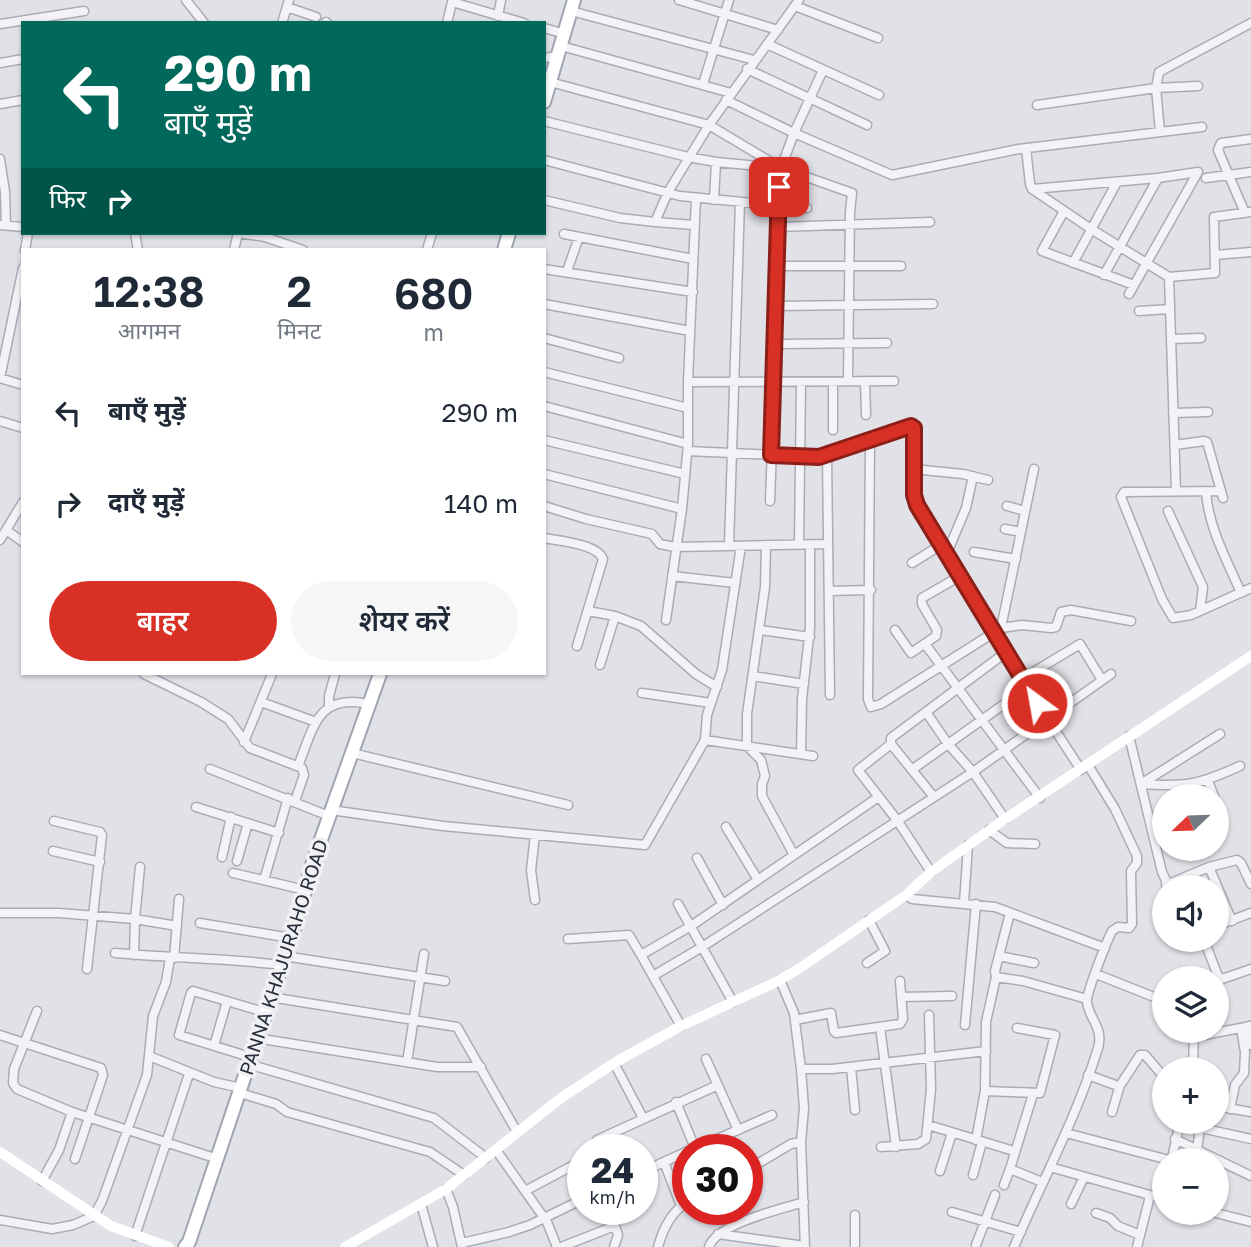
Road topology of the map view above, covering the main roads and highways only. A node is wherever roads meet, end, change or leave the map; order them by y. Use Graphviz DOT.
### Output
graph roads {
  1 [pos="573,5"];
  2 [pos="546,95"];
  3 [pos="1251,656"];
  4 [pos="380,675"];
  5 [pos="1,1154"];
  6 [pos="138,1240"];
  7 [pos="188,1245"];
  8 [pos="169,1247"];
  9 [pos="345,1247"];
  1 -- 2 [label="main road"];
  3 -- 9 [label="main road"];
  4 -- 7 [label="main road, PANNA KHAJURAHO ROAD"];
  5 -- 6 [label="main road"];
  6 -- 8 [label="main road"];
}
